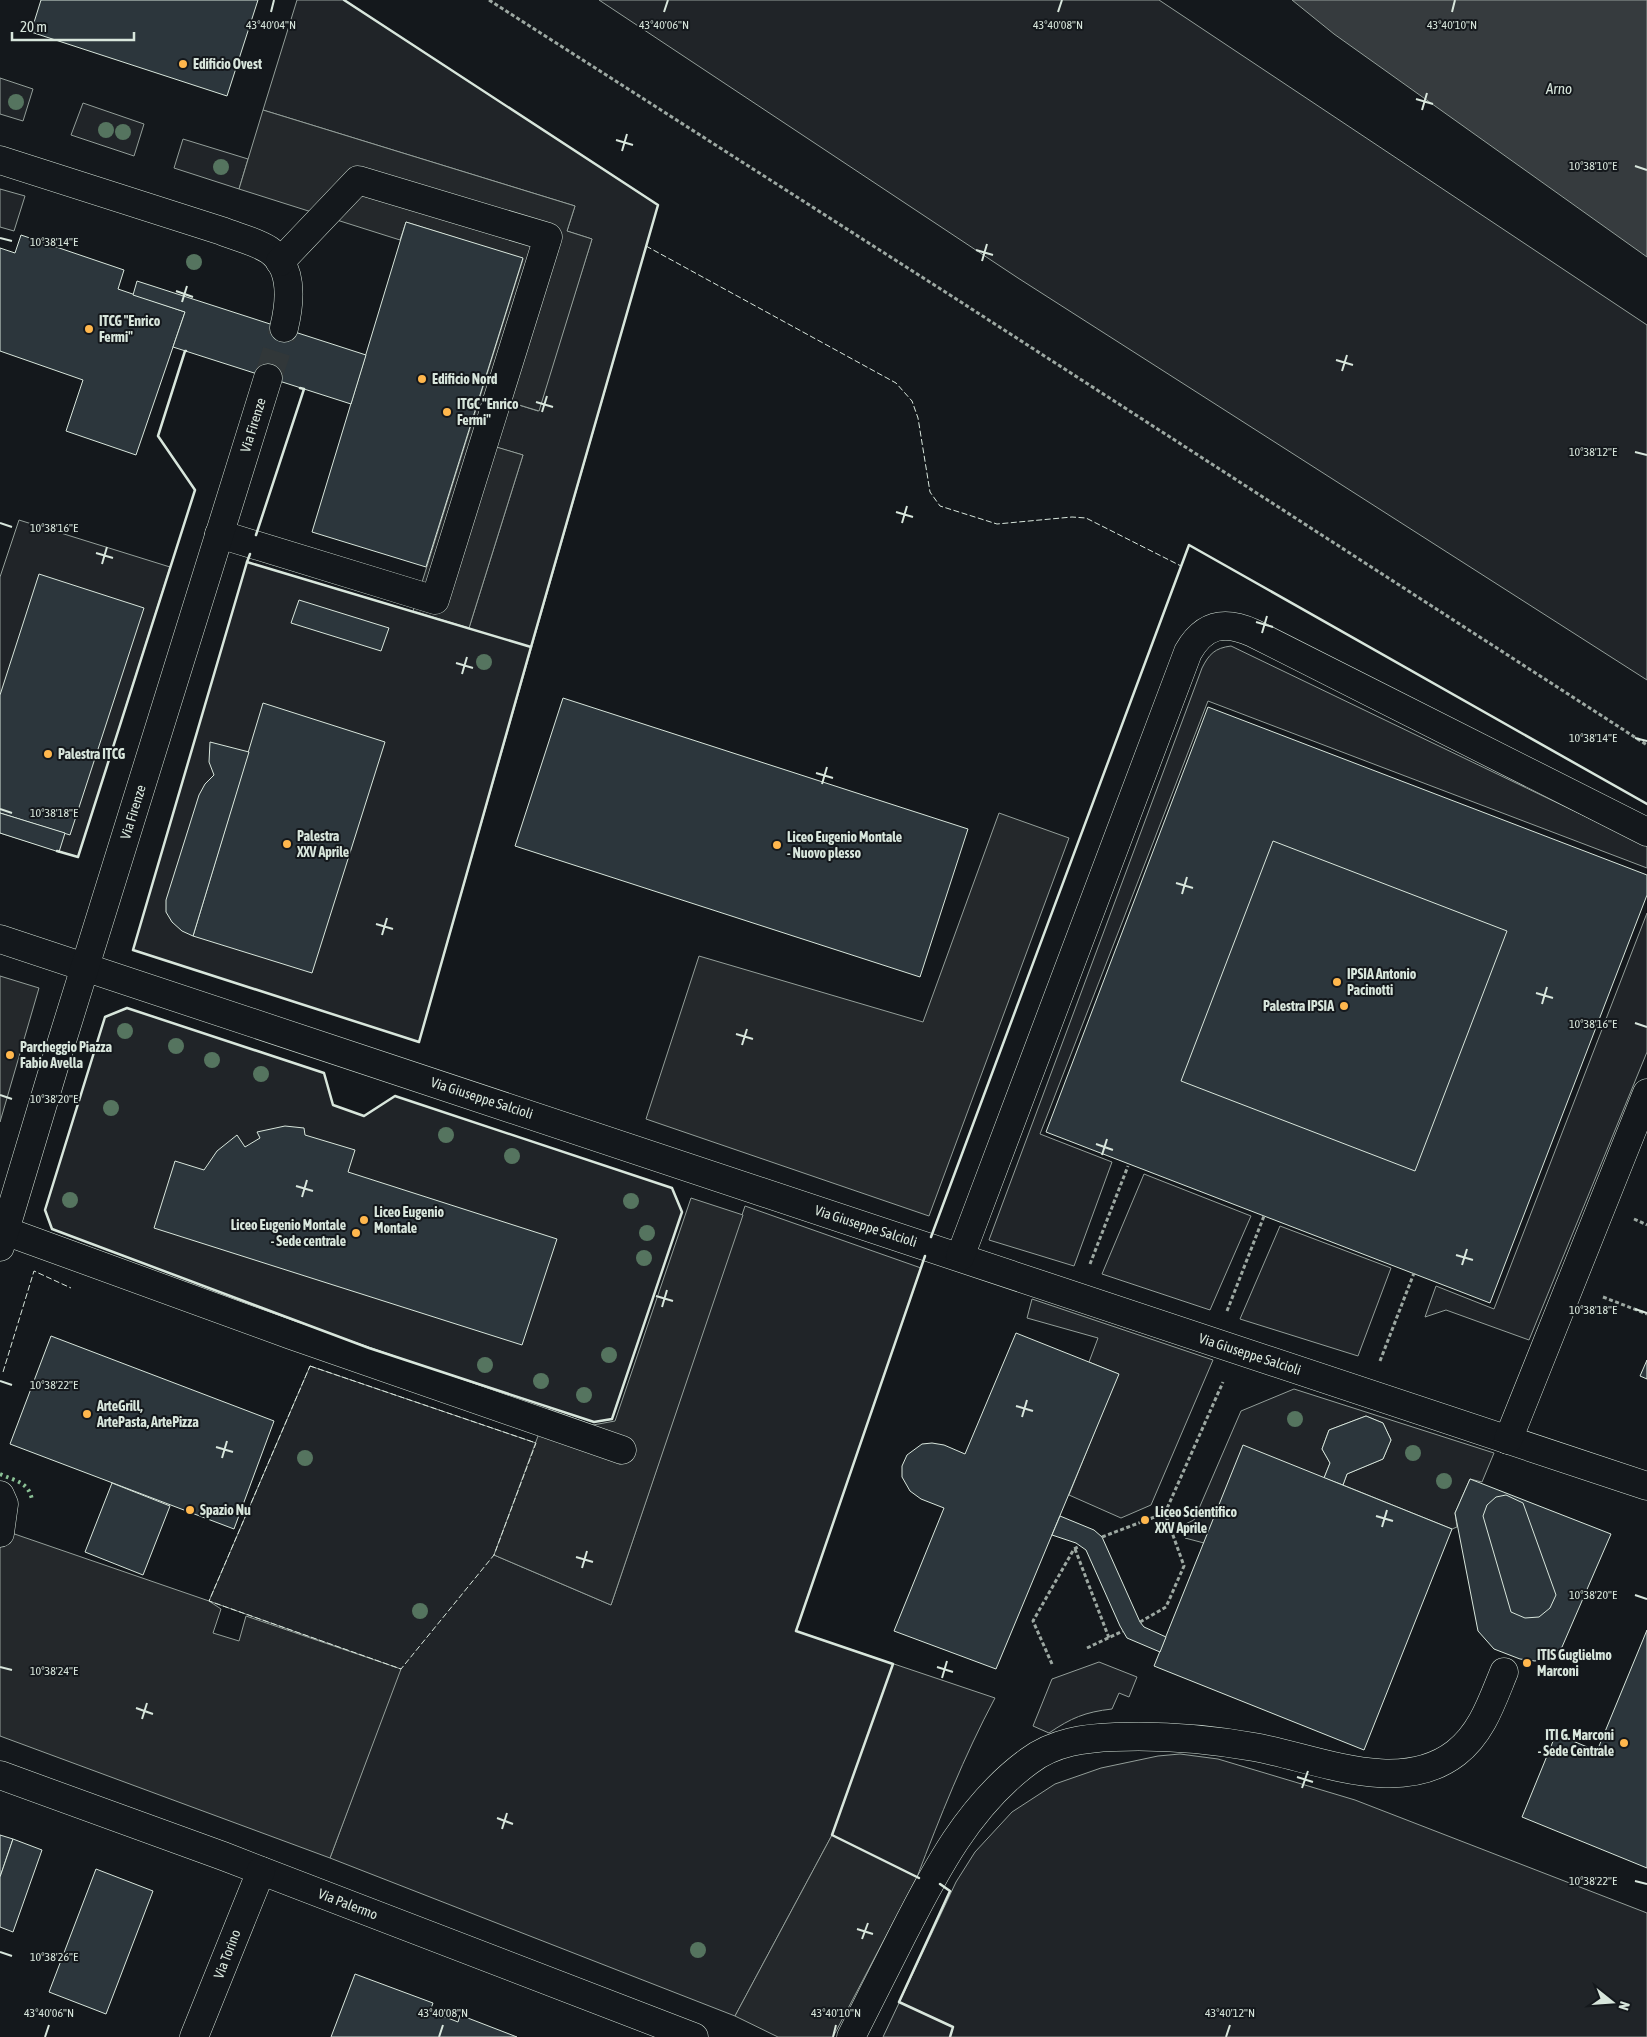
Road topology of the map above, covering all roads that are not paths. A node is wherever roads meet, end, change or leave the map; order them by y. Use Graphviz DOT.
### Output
graph roads {
  1 [pos="0,160"];
  2 [pos="280,262"];
  3 [pos="284,328"];
  4 [pos="268,378"];
  5 [pos="220,534"];
  6 [pos="1647,832"];
  7 [pos="0,939"];
  8 [pos="85,966"];
  9 [pos="1647,1093"];
  10 [pos="2,1239"];
  11 [pos="960,1258"];
  12 [pos="1508,1440"];
  13 [pos="622,1450"];
  14 [pos="1647,1486"];
  15 [pos="0,1495"];
  16 [pos="0,1533"];
  17 [pos="1504,1672"];
  18 [pos="0,1775"];
  19 [pos="261,1871"];
  20 [pos="194,2037"];
  21 [pos="694,2037"];
  22 [pos="851,2037"];
  1 -- 2 [label="street"];
  2 -- 3 [label="street"];
  2 -- 5 [label="street"];
  4 -- 5 [label="street, Via Firenze"];
  5 -- 8 [label="street, Via Firenze"];
  6 -- 11 [label="street"];
  7 -- 8 [label="street, Via Giuseppe Salcioli"];
  8 -- 10 [label="street, Via Firenze"];
  8 -- 11 [label="street, Via Giuseppe Salcioli"];
  9 -- 12 [label="street"];
  10 -- 13 [label="street"];
  11 -- 12 [label="street, Via Giuseppe Salcioli"];
  12 -- 14 [label="street, Via Giuseppe Salcioli"];
  15 -- 16 [label="street"];
  17 -- 22 [label="street"];
  18 -- 19 [label="street, Via Palermo"];
  19 -- 20 [label="street, Via Torino"];
  19 -- 21 [label="street, Via Palermo"];
}
